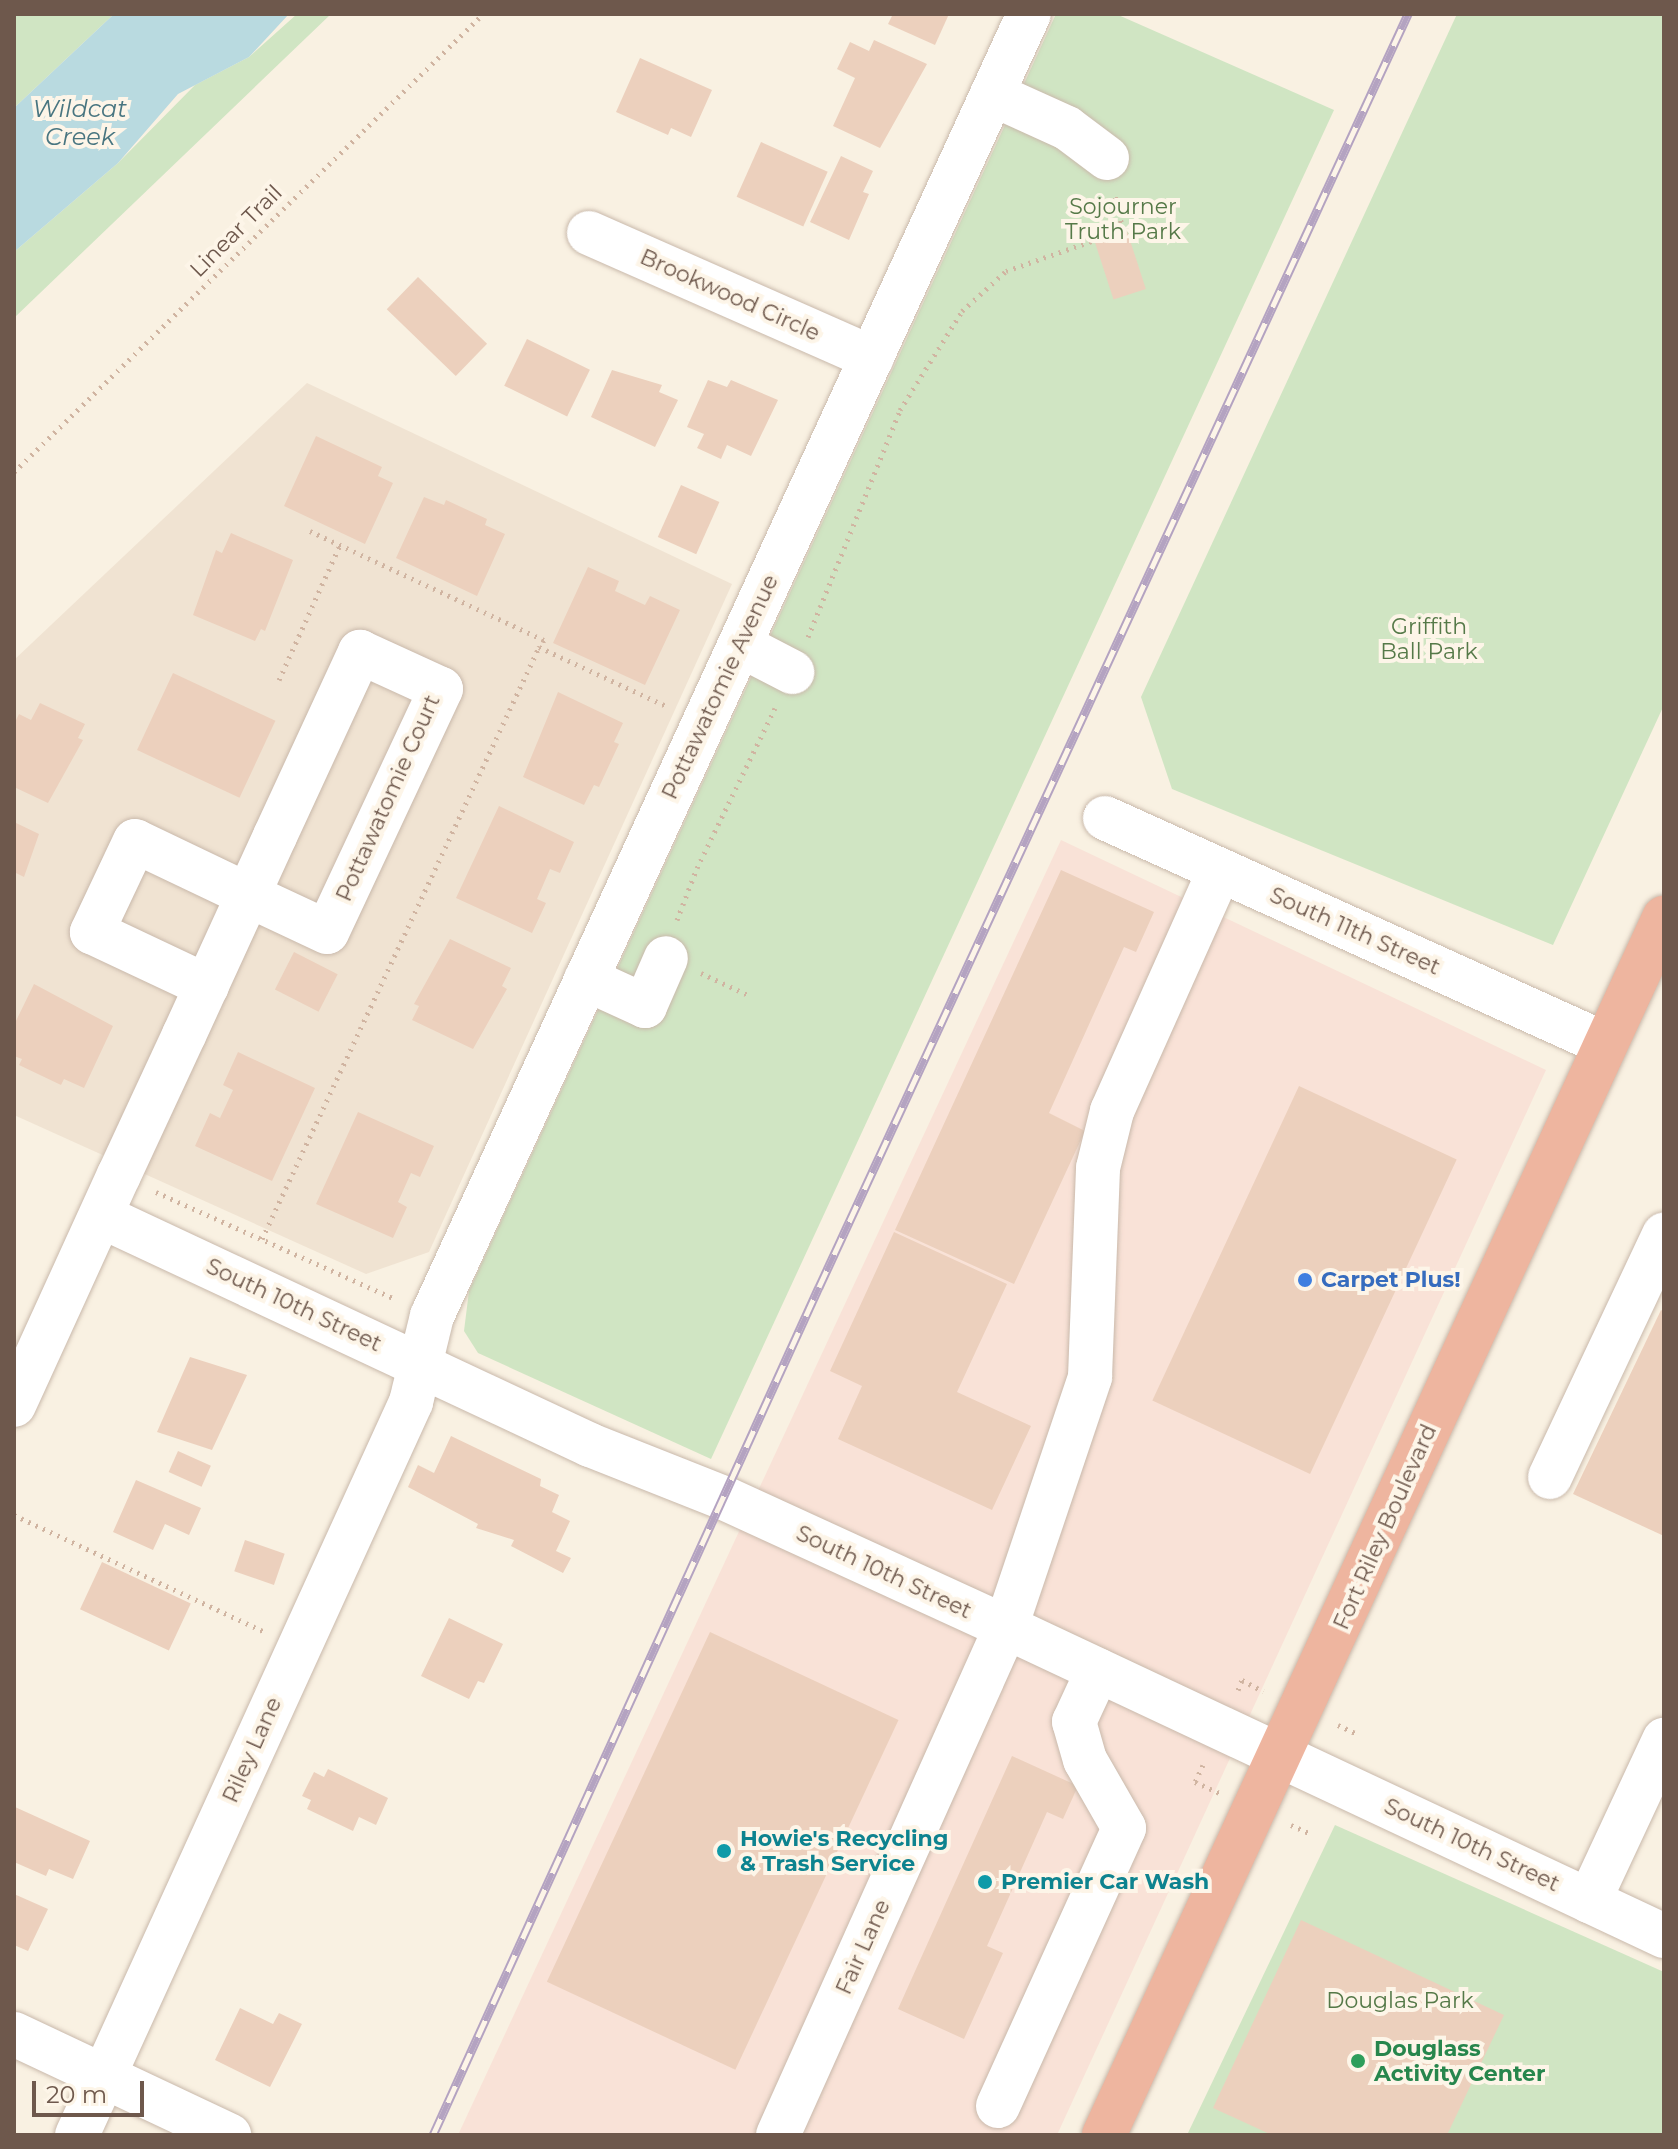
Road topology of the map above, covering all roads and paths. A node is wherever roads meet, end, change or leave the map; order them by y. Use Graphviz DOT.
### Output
graph roads {
  1 [pos="483,14"];
  2 [pos="1029,14"];
  3 [pos="992,94"];
  4 [pos="1107,158"];
  5 [pos="589,233"];
  6 [pos="872,358"];
  7 [pos="14,472"];
  8 [pos="310,531"];
  9 [pos="340,545"];
  10 [pos="740,645"];
  11 [pos="539,647"];
  12 [pos="792,672"];
  13 [pos="279,680"];
  14 [pos="673,709"];
  15 [pos="1105,818"];
  16 [pos="1220,870"];
  17 [pos="248,895"];
  18 [pos="1664,918"];
  19 [pos="666,958"];
  20 [pos="586,979"];
  21 [pos="207,986"];
  22 [pos="748,995"];
  23 [pos="1605,1044"];
  24 [pos="119,1175"];
  25 [pos="101,1216"];
  26 [pos="1664,1235"];
  27 [pos="262,1239"];
  28 [pos="432,1316"];
  29 [pos="420,1363"];
  30 [pos="14,1405"];
  31 [pos="1550,1477"];
  32 [pos="14,1515"];
  33 [pos="1006,1627"];
  34 [pos="299,1647"];
  35 [pos="1098,1670"];
  36 [pos="1664,1740"];
  37 [pos="1281,1755"];
  38 [pos="1589,1901"];
  39 [pos="1664,1936"];
  40 [pos="14,2034"];
  41 [pos="104,2076"];
  42 [pos="998,2106"];
  43 [pos="77,2135"];
  44 [pos="229,2135"];
  45 [pos="778,2135"];
  46 [pos="1104,2135"];
  1 -- 7 [label="path, Linear Trail"];
  2 -- 3 [label="street, Pottawatomie Avenue"];
  3 -- 4 [label="street"];
  3 -- 6 [label="street, Pottawatomie Avenue"];
  4 -- 12 [label="path"];
  5 -- 6 [label="street, Brookwood Circle"];
  6 -- 10 [label="street, Pottawatomie Avenue"];
  8 -- 9 [label="path"];
  9 -- 11 [label="path"];
  9 -- 13 [label="path"];
  10 -- 12 [label="street"];
  10 -- 20 [label="street, Pottawatomie Avenue"];
  11 -- 14 [label="path"];
  11 -- 27 [label="path"];
  12 -- 19 [label="path"];
  15 -- 16 [label="street, South 11th Street"];
  16 -- 23 [label="street, South 11th Street"];
  16 -- 33 [label="street, Fair Lane"];
  17 -- 17 [label="street, Pottawatomie Court"];
  17 -- 21 [label="street, Pottawatomie Court"];
  17 -- 21 [label="street, Pottawatomie Court"];
  18 -- 23 [label="highway, Fort Riley Boulevard"];
  19 -- 20 [label="street"];
  19 -- 22 [label="path"];
  20 -- 28 [label="street, Pottawatomie Avenue"];
  21 -- 24 [label="street, Pottawatomie Court"];
  23 -- 37 [label="highway, Fort Riley Boulevard"];
  24 -- 25 [label="street, Pottawatomie Court"];
  24 -- 27 [label="path"];
  25 -- 29 [label="street, South 10th Street"];
  25 -- 30 [label="street"];
  26 -- 31 [label="street"];
  27 -- 28 [label="path"];
  28 -- 29 [label="street, Pottawatomie Avenue"];
  29 -- 33 [label="street, South 10th Street"];
  29 -- 34 [label="street, Riley Lane"];
  32 -- 34 [label="path"];
  33 -- 35 [label="street, South 10th Street"];
  33 -- 45 [label="street, Fair Lane"];
  34 -- 41 [label="street, Riley Lane"];
  35 -- 37 [label="street, South 10th Street"];
  35 -- 42 [label="street"];
  36 -- 38 [label="street"];
  37 -- 38 [label="street, South 10th Street"];
  37 -- 46 [label="highway, Fort Riley Boulevard"];
  38 -- 39 [label="street, South 10th Street"];
  40 -- 41 [label="street"];
  41 -- 43 [label="street, Riley Lane"];
  41 -- 44 [label="street"];
}
